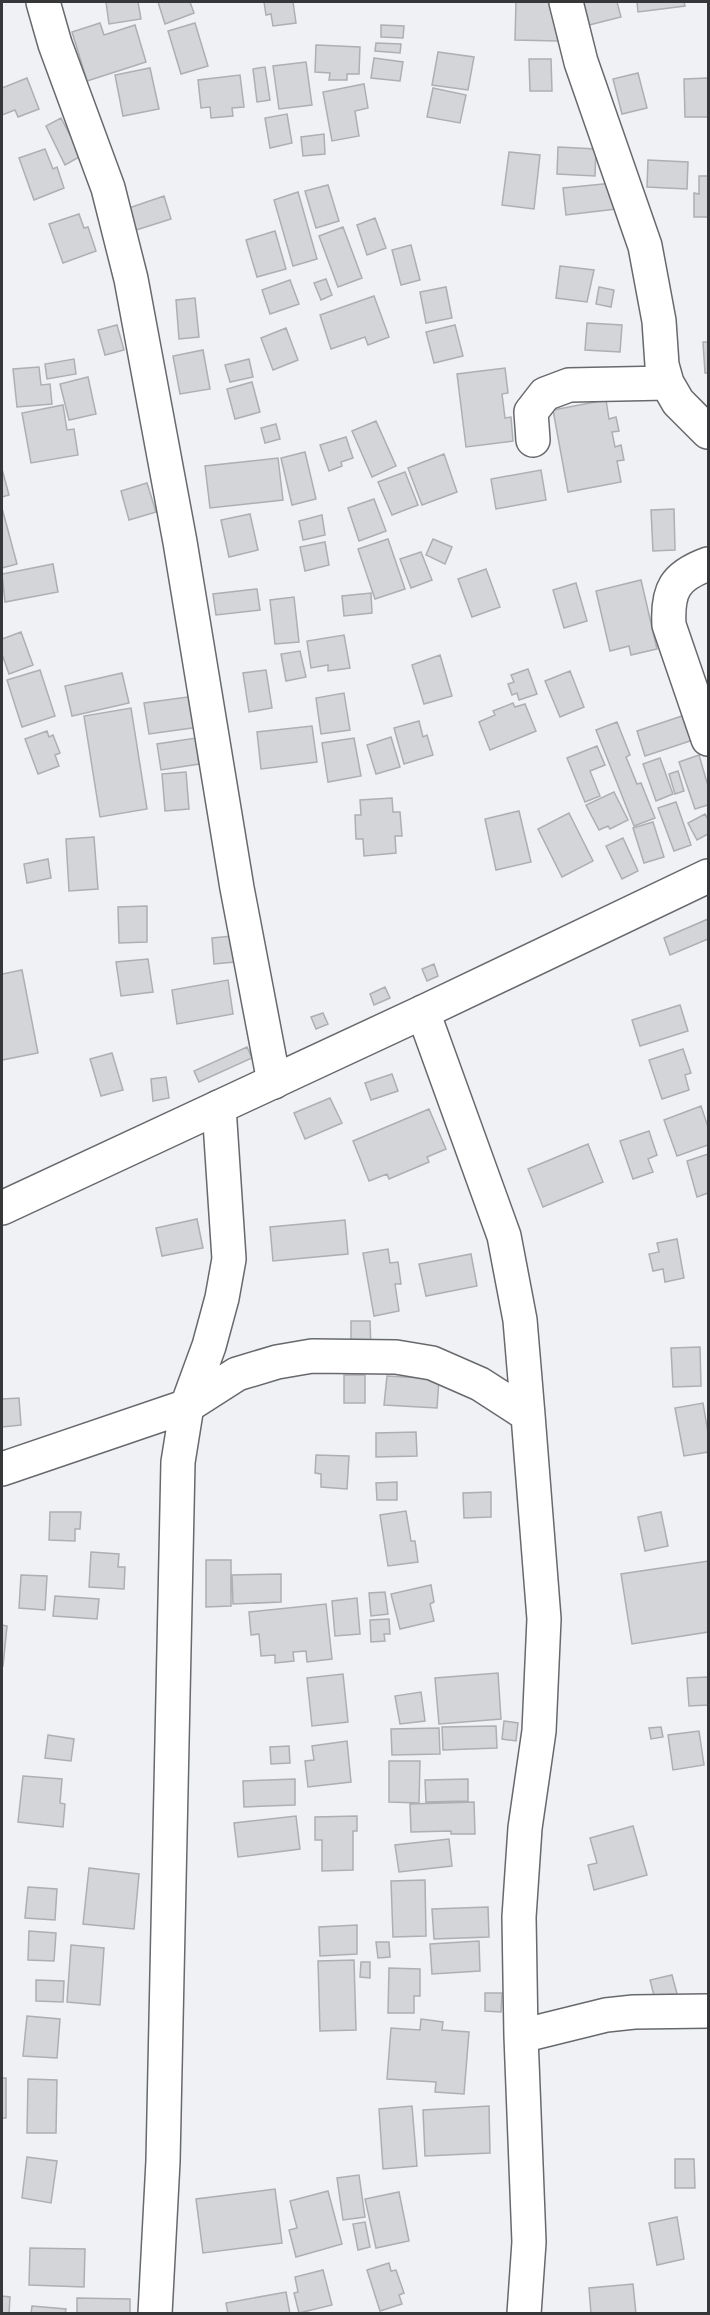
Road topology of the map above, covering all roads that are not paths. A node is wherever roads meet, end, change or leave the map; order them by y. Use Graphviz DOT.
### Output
graph roads {
  1 [pos="43,2"];
  2 [pos="566,2"];
  3 [pos="666,383"];
  4 [pos="708,432"];
  5 [pos="533,440"];
  6 [pos="708,564"];
  7 [pos="708,739"];
  8 [pos="708,876"];
  9 [pos="423,1012"];
  10 [pos="274,1082"];
  11 [pos="219,1107"];
  12 [pos="2,1208"];
  13 [pos="187,1406"];
  14 [pos="528,1415"];
  15 [pos="2,1468"];
  16 [pos="708,2010"];
  17 [pos="521,2036"];
  18 [pos="155,2313"];
  19 [pos="524,2313"];
  1 -- 10 [label="street"];
  2 -- 3 [label="street"];
  3 -- 4 [label="street"];
  3 -- 5 [label="street"];
  6 -- 7 [label="street"];
  8 -- 9 [label="street"];
  9 -- 10 [label="street"];
  9 -- 14 [label="street"];
  10 -- 11 [label="street"];
  11 -- 12 [label="street"];
  11 -- 13 [label="street"];
  13 -- 14 [label="street"];
  13 -- 15 [label="street"];
  13 -- 18 [label="street"];
  14 -- 17 [label="street"];
  16 -- 17 [label="street"];
  17 -- 19 [label="street"];
}
